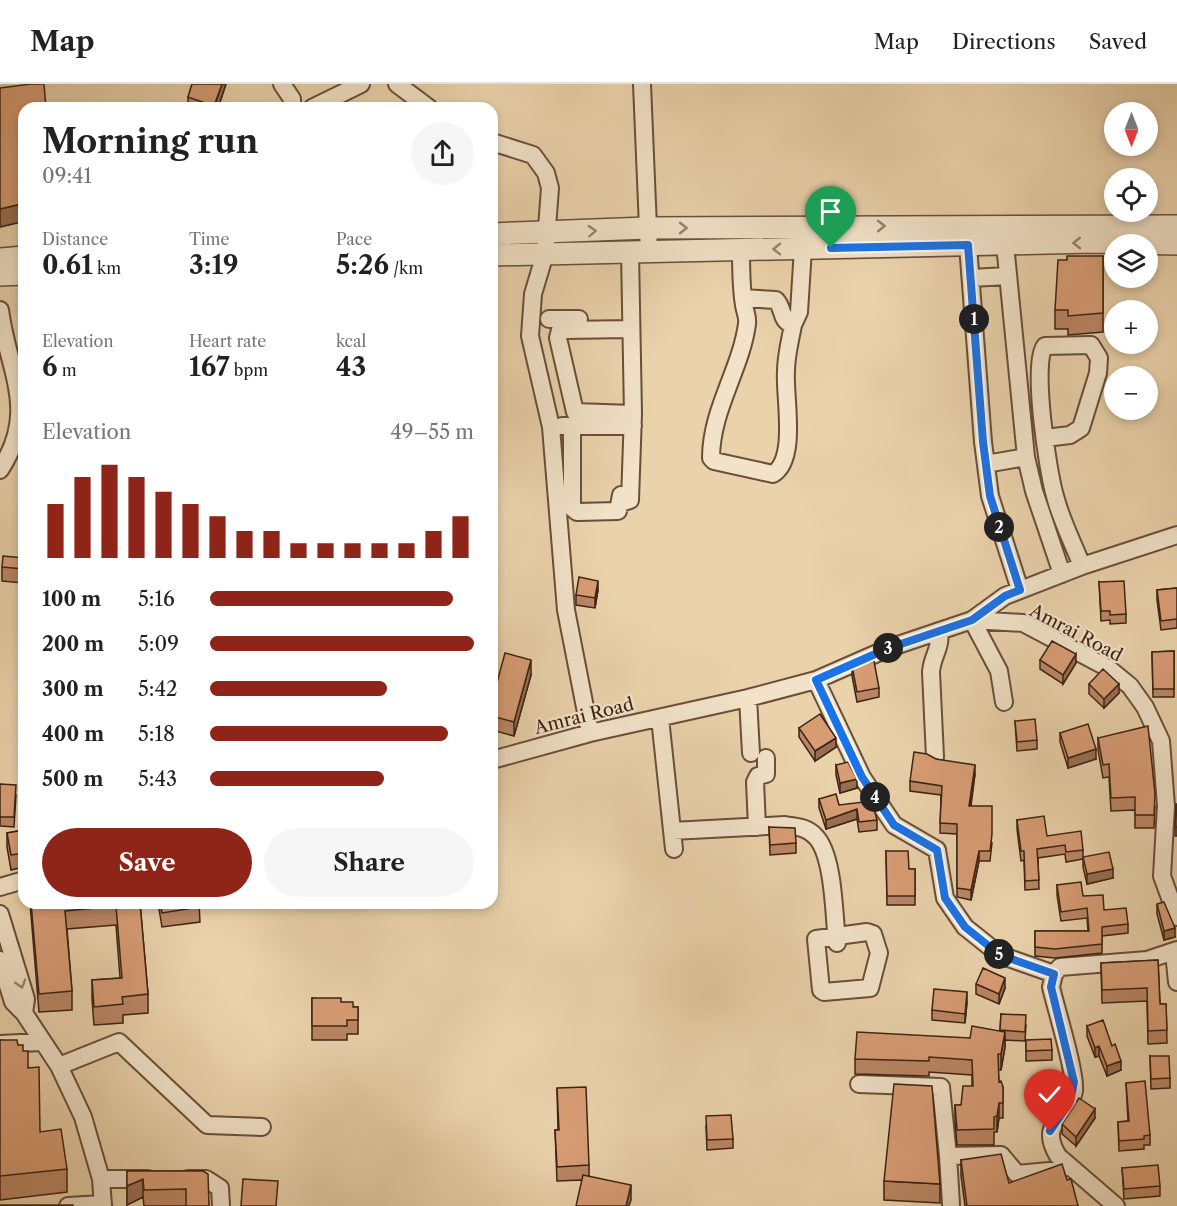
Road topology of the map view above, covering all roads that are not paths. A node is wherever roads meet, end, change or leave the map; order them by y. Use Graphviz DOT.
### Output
graph roads {
  1 [pos="282,84"];
  2 [pos="362,84"];
  3 [pos="397,84"];
  4 [pos="642,84"];
  5 [pos="292,102"];
  6 [pos="324,102"];
  7 [pos="421,102"];
  8 [pos="498,143"];
  9 [pos="1177,226"];
  10 [pos="647,228"];
  11 [pos="498,235"];
  12 [pos="546,243"];
  13 [pos="1005,244"];
  14 [pos="1177,244"];
  15 [pos="968,245"];
  16 [pos="803,248"];
  17 [pos="741,250"];
  18 [pos="639,252"];
  19 [pos="498,254"];
  20 [pos="18,257"];
  21 [pos="0,258"];
  22 [pos="18,274"];
  23 [pos="0,275"];
  24 [pos="1008,276"];
  25 [pos="971,278"];
  26 [pos="743,298"];
  27 [pos="0,310"];
  28 [pos="549,319"];
  29 [pos="631,324"];
  30 [pos="793,325"];
  31 [pos="18,381"];
  32 [pos="18,419"];
  33 [pos="629,422"];
  34 [pos="572,426"];
  35 [pos="551,427"];
  36 [pos="1045,438"];
  37 [pos="1026,457"];
  38 [pos="986,464"];
  39 [pos="0,470"];
  40 [pos="1177,535"];
  41 [pos="1082,566"];
  42 [pos="1062,574"];
  43 [pos="1020,590"];
  44 [pos="972,620"];
  45 [pos="939,631"];
  46 [pos="816,680"];
  47 [pos="748,698"];
  48 [pos="1004,702"];
  49 [pos="660,718"];
  50 [pos="590,733"];
  51 [pos="935,757"];
  52 [pos="498,758"];
  53 [pos="758,827"];
  54 [pos="672,831"];
  55 [pos="674,849"];
  56 [pos="18,882"];
  57 [pos="0,888"];
  58 [pos="0,894"];
  59 [pos="0,914"];
  60 [pos="1177,917"];
  61 [pos="837,939"];
  62 [pos="1175,952"];
  63 [pos="0,960"];
  64 [pos="1054,974"];
  65 [pos="1177,982"];
  66 [pos="24,1013"];
  67 [pos="41,1042"];
  68 [pos="0,1044"];
  69 [pos="59,1066"];
  70 [pos="859,1084"];
  71 [pos="262,1127"];
  72 [pos="948,1156"];
  73 [pos="1072,1169"];
  74 [pos="101,1179"];
  75 [pos="951,1204"];
  76 [pos="103,1205"];
  77 [pos="68,1206"];
  78 [pos="221,1206"];
  79 [pos="1116,1206"];
  1 -- 5 [label="street"];
  2 -- 6 [label="street"];
  3 -- 7 [label="street"];
  4 -- 10 [label="street"];
  8 -- 12 [label="street"];
  10 -- 9 [label="street, one-way"];
  12 -- 10 [label="street, one-way"];
  10 -- 18 [label="street"];
  11 -- 12 [label="street"];
  12 -- 18 [label="street"];
  12 -- 19 [label="street"];
  12 -- 35 [label="street"];
  14 -- 13 [label="street, one-way"];
  13 -- 15 [label="street"];
  13 -- 24 [label="street"];
  15 -- 16 [label="street"];
  15 -- 25 [label="street"];
  16 -- 17 [label="street, one-way"];
  16 -- 30 [label="street"];
  17 -- 18 [label="street"];
  17 -- 26 [label="street"];
  18 -- 29 [label="street"];
  20 -- 21 [label="street"];
  22 -- 23 [label="street"];
  24 -- 25 [label="street"];
  24 -- 37 [label="street"];
  25 -- 38 [label="street"];
  26 -- 30 [label="street"];
  26 -- 30 [label="street"];
  27 -- 31 [label="street"];
  28 -- 29 [label="street"];
  29 -- 33 [label="street"];
  29 -- 33 [label="street"];
  32 -- 39 [label="street"];
  33 -- 34 [label="street"];
  33 -- 34 [label="street"];
  34 -- 35 [label="street"];
  35 -- 50 [label="street"];
  36 -- 36 [label="street"];
  36 -- 41 [label="street"];
  37 -- 38 [label="street"];
  37 -- 42 [label="street"];
  38 -- 43 [label="street"];
  40 -- 41 [label="street"];
  41 -- 42 [label="street"];
  42 -- 43 [label="street"];
  43 -- 44 [label="street"];
  44 -- 45 [label="street, Amrai Road"];
  44 -- 48 [label="street"];
  44 -- 60 [label="street, Amrai Road"];
  45 -- 46 [label="street, Amrai Road"];
  45 -- 51 [label="street"];
  46 -- 47 [label="street, Amrai Road"];
  46 -- 64 [label="street"];
  47 -- 49 [label="street, Amrai Road"];
  47 -- 53 [label="street"];
  49 -- 50 [label="street, Amrai Road"];
  49 -- 54 [label="street"];
  50 -- 52 [label="street, Amrai Road"];
  53 -- 54 [label="street"];
  53 -- 61 [label="street"];
  54 -- 55 [label="street"];
  56 -- 57 [label="street"];
  57 -- 58 [label="street"];
  59 -- 66 [label="street, one-way"];
  61 -- 61 [label="street"];
  62 -- 64 [label="street"];
  62 -- 65 [label="street"];
  63 -- 66 [label="street"];
  64 -- 73 [label="street"];
  66 -- 67 [label="street"];
  67 -- 68 [label="street"];
  67 -- 69 [label="street"];
  69 -- 71 [label="street"];
  69 -- 74 [label="street"];
  70 -- 72 [label="street"];
  72 -- 73 [label="street"];
  72 -- 75 [label="street"];
  73 -- 79 [label="street"];
  74 -- 76 [label="street"];
  74 -- 78 [label="street"];
  76 -- 77 [label="street"];
}
